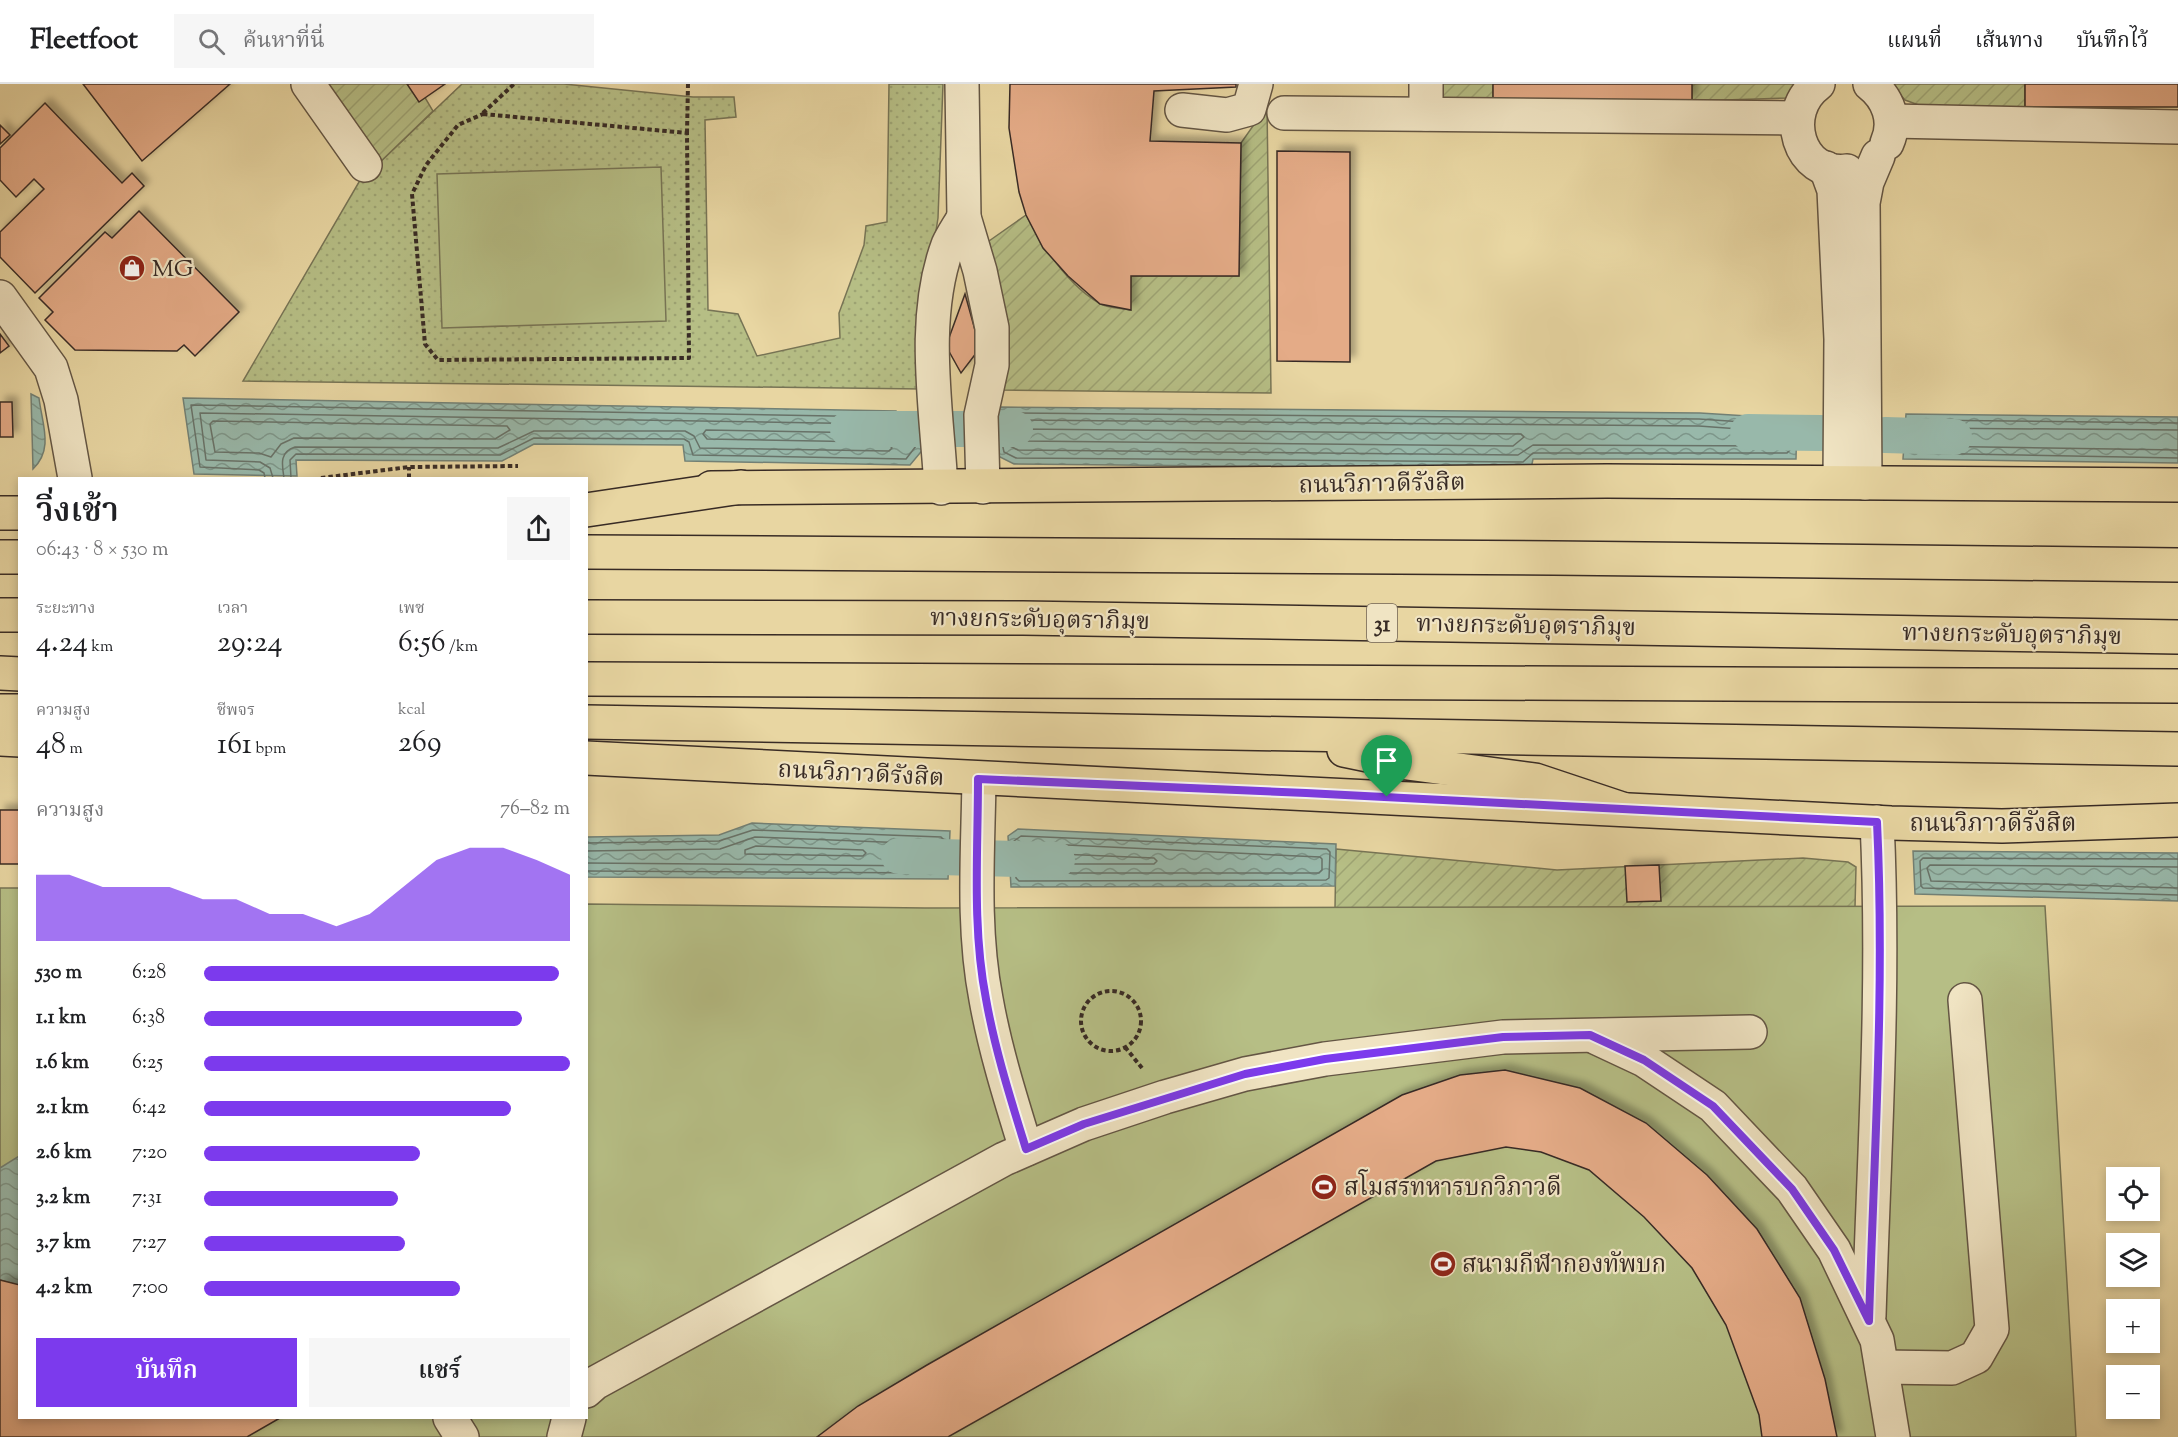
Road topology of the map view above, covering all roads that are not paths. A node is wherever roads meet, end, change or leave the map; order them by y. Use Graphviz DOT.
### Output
graph roads {
  1 [pos="308,84"];
  2 [pos="962,84"];
  3 [pos="1256,84"];
  4 [pos="1818,84"];
  5 [pos="1870,84"];
  6 [pos="1426,99"];
  7 [pos="1182,110"];
  8 [pos="1284,113"];
  9 [pos="1796,118"];
  10 [pos="1892,122"];
  11 [pos="2178,128"];
  12 [pos="1878,156"];
  13 [pos="365,165"];
  14 [pos="1826,168"];
  15 [pos="964,217"];
  16 [pos="0,297"];
  17 [pos="75,477"];
  18 [pos="1852,483"];
  19 [pos="2178,485"];
  20 [pos="741,487"];
  21 [pos="941,488"];
  22 [pos="983,488"];
  23 [pos="588,494"];
  24 [pos="588,510"];
  25 [pos="0,513"];
  26 [pos="18,513"];
  27 [pos="588,552"];
  28 [pos="0,557"];
  29 [pos="18,557"];
  30 [pos="2178,565"];
  31 [pos="0,615"];
  32 [pos="18,615"];
  33 [pos="588,617"];
  34 [pos="2178,637"];
  35 [pos="0,674"];
  36 [pos="18,674"];
  37 [pos="588,679"];
  38 [pos="2178,686"];
  39 [pos="0,711"];
  40 [pos="18,711"];
  41 [pos="588,722"];
  42 [pos="1306,736"];
  43 [pos="0,739"];
  44 [pos="18,740"];
  45 [pos="2178,749"];
  46 [pos="588,758"];
  47 [pos="978,779"];
  48 [pos="1622,809"];
  49 [pos="2178,820"];
  50 [pos="1877,822"];
  51 [pos="1965,1000"];
  52 [pos="1750,1032"];
  53 [pos="1590,1035"];
  54 [pos="1026,1149"];
  55 [pos="1869,1321"];
  56 [pos="1882,1367"];
  57 [pos="588,1390"];
  58 [pos="451,1419"];
  59 [pos="569,1419"];
  60 [pos="462,1437"];
  61 [pos="564,1437"];
  62 [pos="1893,1437"];
  1 -- 13 [label="street"];
  2 -- 15 [label="street"];
  3 -- 7 [label="street"];
  4 -- 9 [label="street"];
  5 -- 10 [label="street"];
  6 -- 8 [label="street"];
  6 -- 9 [label="street"];
  9 -- 14 [label="street"];
  10 -- 11 [label="street"];
  10 -- 12 [label="street"];
  12 -- 14 [label="street"];
  12 -- 18 [label="street"];
  14 -- 18 [label="street"];
  15 -- 21 [label="street"];
  15 -- 22 [label="street"];
  16 -- 17 [label="street"];
  18 -- 19 [label="main road, ถนนวิภาวดีรังสิต"];
  18 -- 22 [label="main road, ถนนวิภาวดีรังสิต"];
  20 -- 21 [label="main road, ถนนวิภาวดีรังสิต"];
  20 -- 23 [label="main road, ถนนวิภาวดีรังสิต"];
  20 -- 24 [label="main road"];
  21 -- 22 [label="main road, ถนนวิภาวดีรังสิต"];
  25 -- 26 [label="main road"];
  27 -- 30 [label="main road"];
  28 -- 29 [label="main road"];
  31 -- 32 [label="main road"];
  33 -- 34 [label="main road, ทางยกระดับอุตราภิมุข / 31"];
  35 -- 36 [label="main road"];
  37 -- 38 [label="main road, ทางยกระดับอุตราภิมุข"];
  39 -- 40 [label="main road"];
  41 -- 42 [label="main road, ถนนวิภาวดีรังสิต"];
  42 -- 45 [label="main road, ถนนวิภาวดีรังสิต"];
  42 -- 48 [label="main road"];
  43 -- 44 [label="main road"];
  46 -- 47 [label="main road, ถนนวิภาวดีรังสิต"];
  47 -- 48 [label="main road, ถนนวิภาวดีรังสิต"];
  47 -- 54 [label="street"];
  48 -- 50 [label="main road, ถนนวิภาวดีรังสิต"];
  49 -- 50 [label="main road, ถนนวิภาวดีรังสิต"];
  50 -- 55 [label="street"];
  51 -- 56 [label="street"];
  52 -- 53 [label="street"];
  53 -- 54 [label="street"];
  53 -- 55 [label="street"];
  54 -- 57 [label="street"];
  55 -- 56 [label="street"];
  56 -- 62 [label="street"];
  58 -- 60 [label="street"];
  59 -- 61 [label="street"];
}
